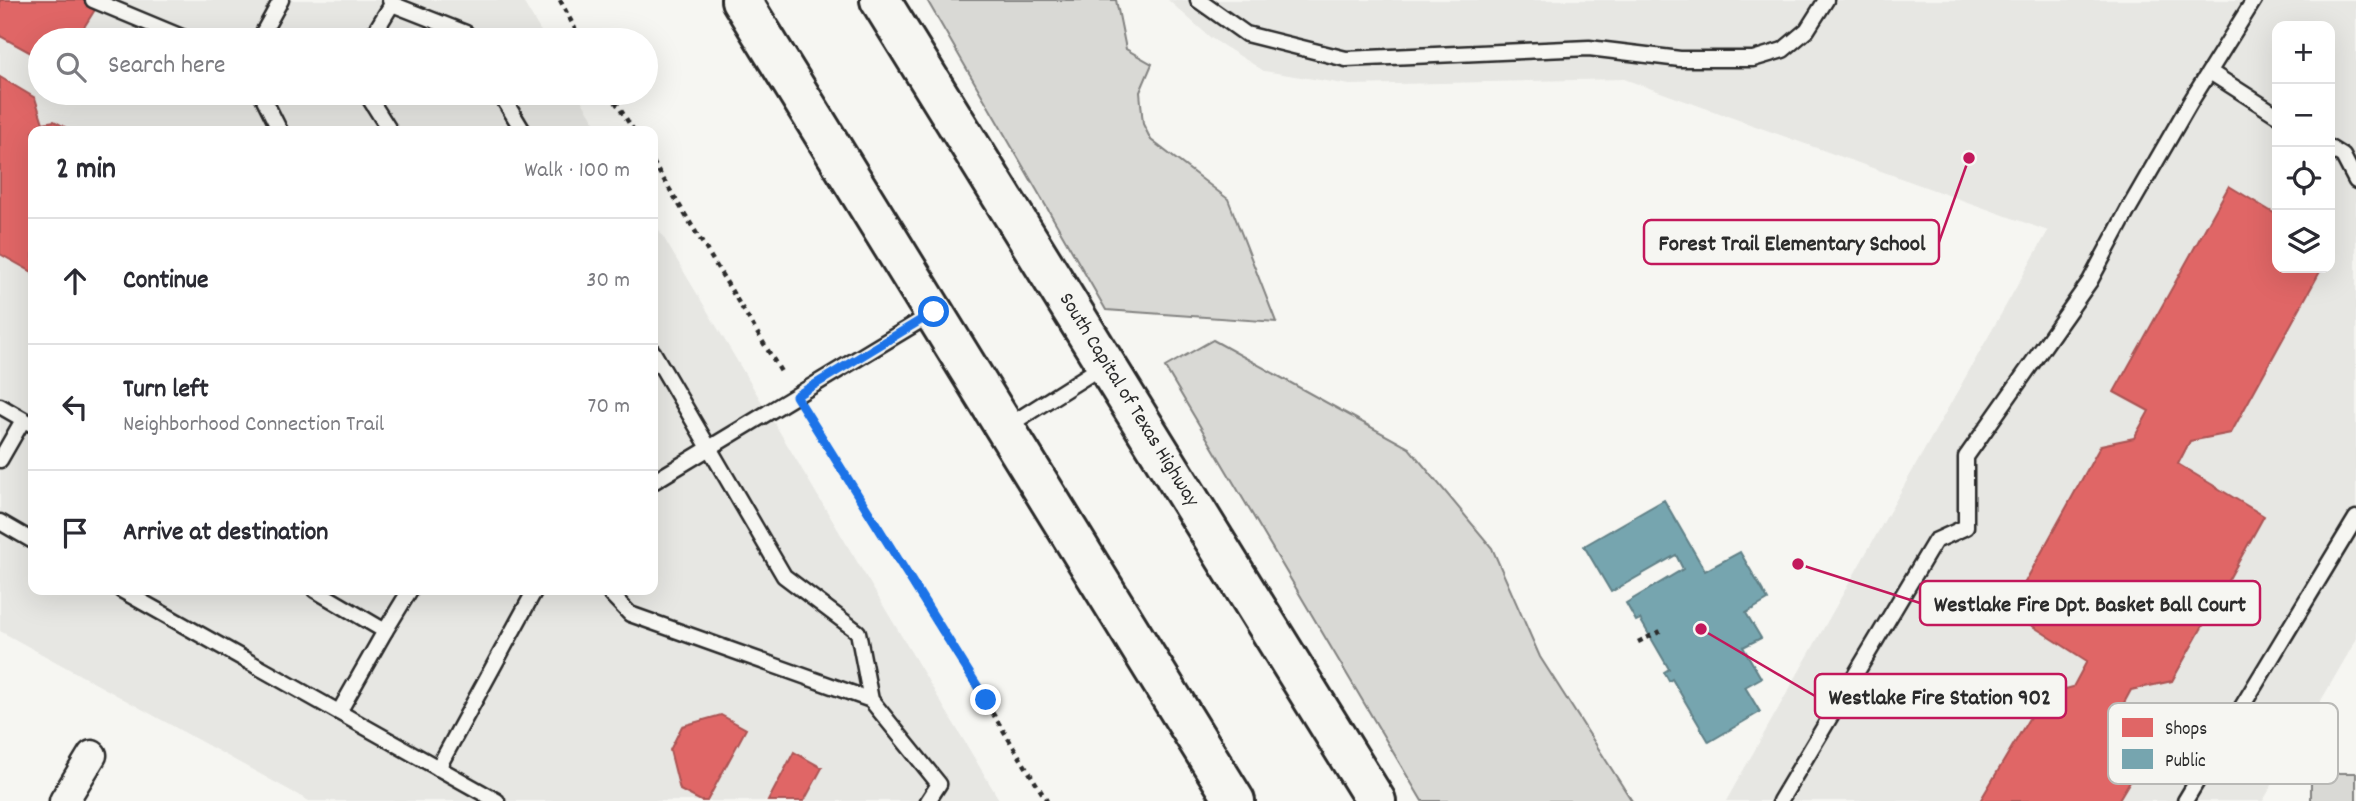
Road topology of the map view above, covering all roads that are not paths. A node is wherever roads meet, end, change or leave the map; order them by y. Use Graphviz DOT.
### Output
graph roads {
  1 [pos="93,0"];
  2 [pos="281,0"];
  3 [pos="741,0"];
  4 [pos="880,0"];
  5 [pos="1198,0"];
  6 [pos="1826,0"];
  7 [pos="2254,0"];
  8 [pos="391,2"];
  9 [pos="161,28"];
  10 [pos="266,28"];
  11 [pos="377,28"];
  12 [pos="454,28"];
  13 [pos="2210,72"];
  14 [pos="267,105"];
  15 [pos="374,105"];
  16 [pos="507,105"];
  17 [pos="2272,111"];
  18 [pos="278,126"];
  19 [pos="387,126"];
  20 [pos="520,126"];
  21 [pos="2335,151"];
  22 [pos="2356,181"];
  23 [pos="934,312"];
  24 [pos="658,361"];
  25 [pos="1106,364"];
  26 [pos="0,406"];
  27 [pos="28,423"];
  28 [pos="1004,428"];
  29 [pos="709,449"];
  30 [pos="0,460"];
  31 [pos="658,479"];
  32 [pos="2356,518"];
  33 [pos="0,522"];
  34 [pos="28,538"];
  35 [pos="130,595"];
  36 [pos="324,595"];
  37 [pos="407,595"];
  38 [pos="533,595"];
  39 [pos="612,595"];
  40 [pos="385,631"];
  41 [pos="871,700"];
  42 [pos="2244,703"];
  43 [pos="339,712"];
  44 [pos="92,755"];
  45 [pos="438,768"];
  46 [pos="2195,784"];
  47 [pos="64,801"];
  48 [pos="497,801"];
  49 [pos="928,801"];
  50 [pos="1235,801"];
  51 [pos="1376,801"];
  52 [pos="1780,801"];
  53 [pos="2185,801"];
  1 -- 9 [label="lane"];
  2 -- 10 [label="lane"];
  3 -- 23 [label="highway"];
  4 -- 25 [label="highway, South Capital of Texas Highway"];
  5 -- 6 [label="lane"];
  7 -- 13 [label="lane"];
  8 -- 11 [label="lane"];
  8 -- 12 [label="lane"];
  13 -- 17 [label="lane"];
  13 -- 52 [label="lane"];
  14 -- 18 [label="lane"];
  15 -- 19 [label="lane"];
  16 -- 20 [label="lane"];
  21 -- 22 [label="lane"];
  23 -- 28 [label="highway"];
  23 -- 29 [label="lane"];
  24 -- 29 [label="lane"];
  25 -- 28 [label="lane"];
  25 -- 51 [label="highway, South Capital of Texas Highway"];
  26 -- 27 [label="lane"];
  27 -- 30 [label="lane"];
  28 -- 50 [label="highway"];
  29 -- 31 [label="lane"];
  29 -- 41 [label="lane"];
  32 -- 42 [label="lane"];
  33 -- 34 [label="lane"];
  35 -- 43 [label="lane"];
  36 -- 40 [label="lane"];
  37 -- 40 [label="lane"];
  38 -- 45 [label="lane"];
  39 -- 41 [label="lane"];
  40 -- 43 [label="lane"];
  41 -- 49 [label="lane"];
  43 -- 45 [label="lane"];
  44 -- 47 [label="street"];
  45 -- 48 [label="lane"];
  46 -- 53 [label="lane"];
}
